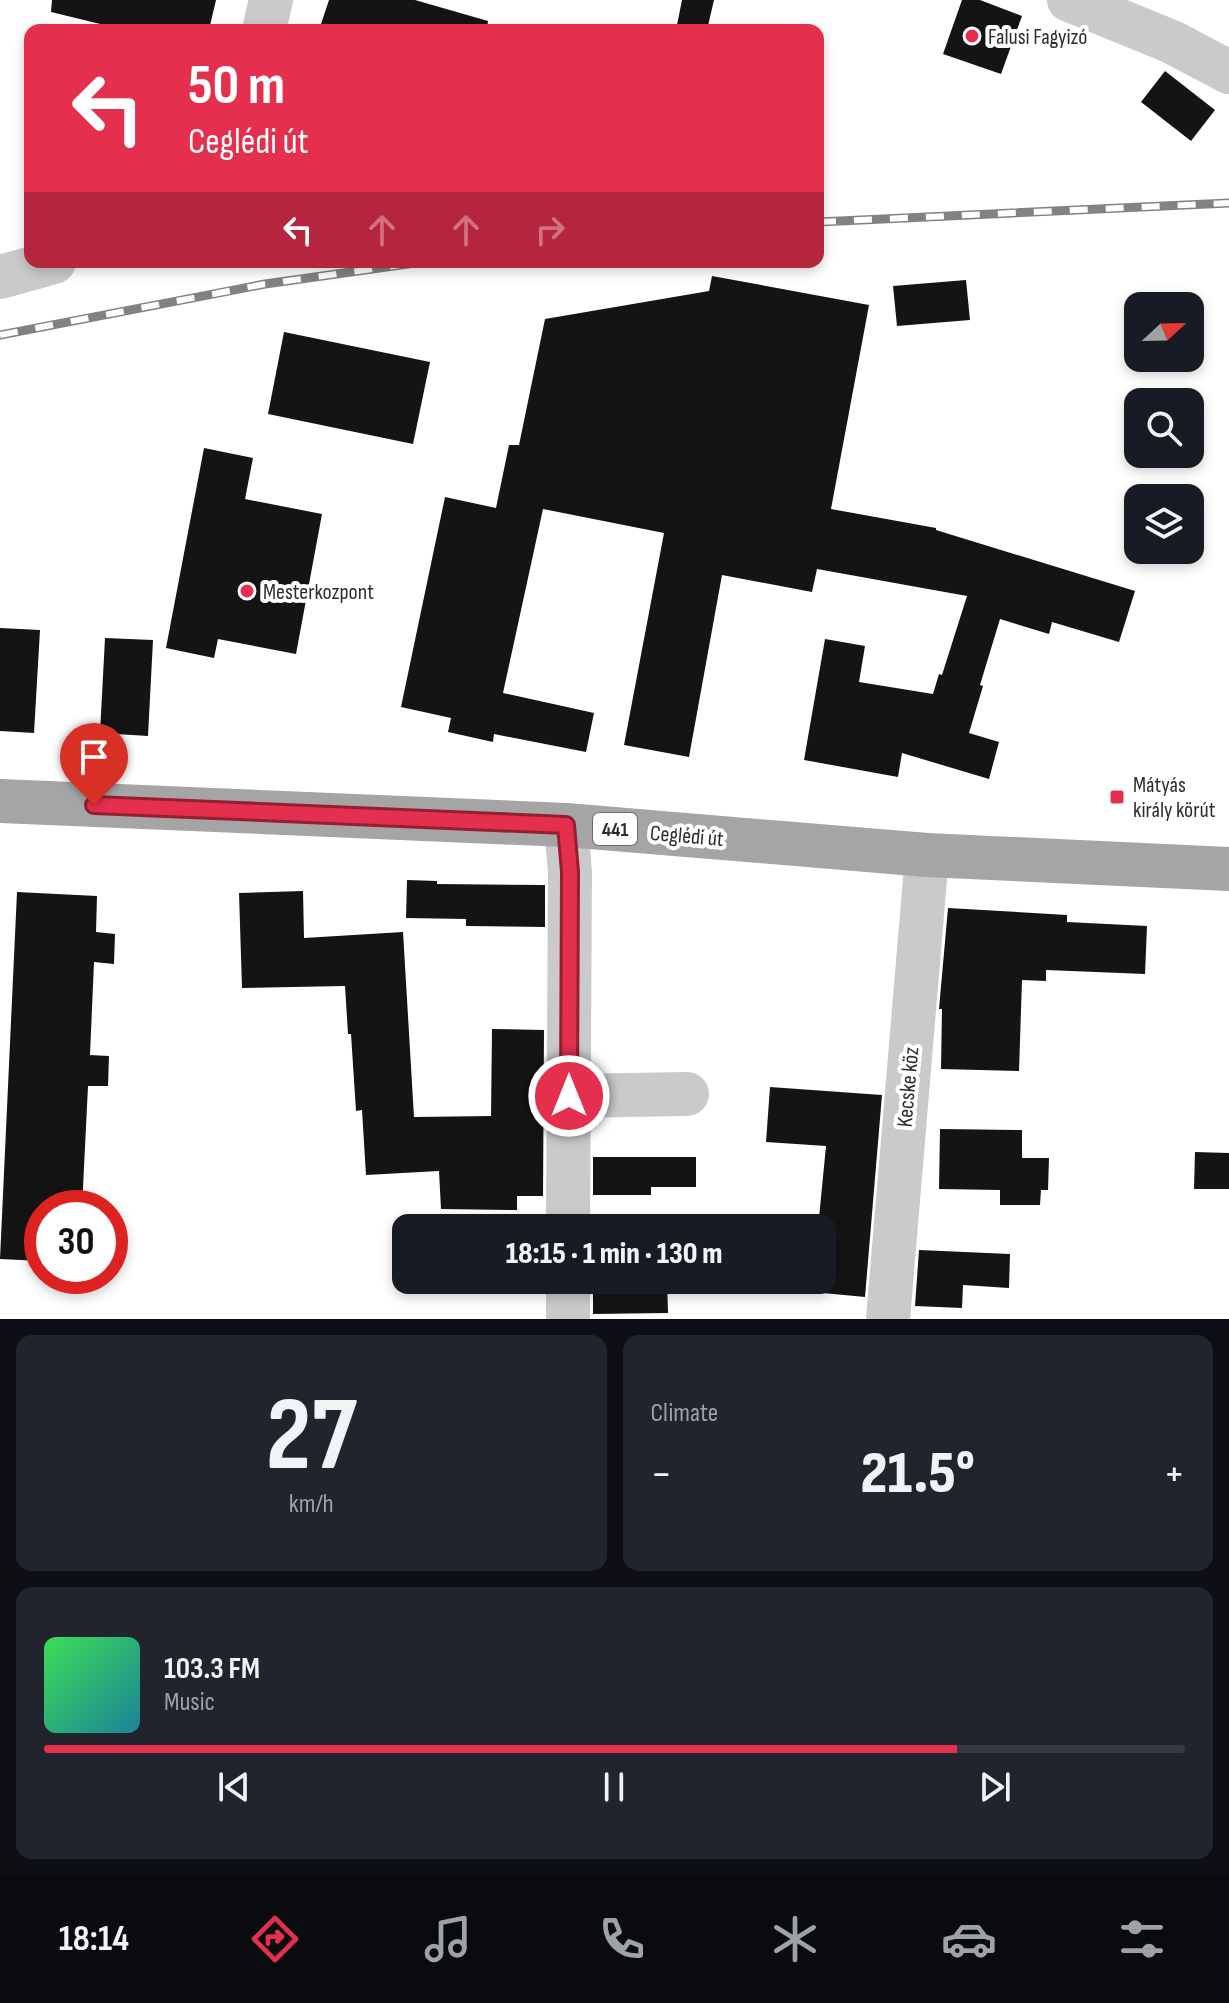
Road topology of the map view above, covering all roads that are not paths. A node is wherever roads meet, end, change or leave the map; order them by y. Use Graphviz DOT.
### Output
graph roads {
  1 [pos="271,0"];
  2 [pos="1069,0"];
  3 [pos="265,24"];
  4 [pos="1229,72"];
  5 [pos="32,268"];
  6 [pos="0,277"];
  7 [pos="0,801"];
  8 [pos="566,825"];
  9 [pos="927,855"];
  10 [pos="1229,869"];
  11 [pos="687,1094"];
  12 [pos="569,1096"];
  13 [pos="568,1214"];
  14 [pos="568,1294"];
  15 [pos="568,1319"];
  16 [pos="888,1319"];
  1 -- 3 [label="street"];
  2 -- 4 [label="street"];
  5 -- 6 [label="street"];
  7 -- 8 [label="main road, Ceglédi út / 441"];
  8 -- 9 [label="main road, Ceglédi út / 441"];
  8 -- 12 [label="street"];
  9 -- 10 [label="main road, Ceglédi út / 441"];
  9 -- 16 [label="street, Kecske köz"];
  11 -- 12 [label="street"];
  12 -- 13 [label="street"];
  14 -- 15 [label="street"];
}
